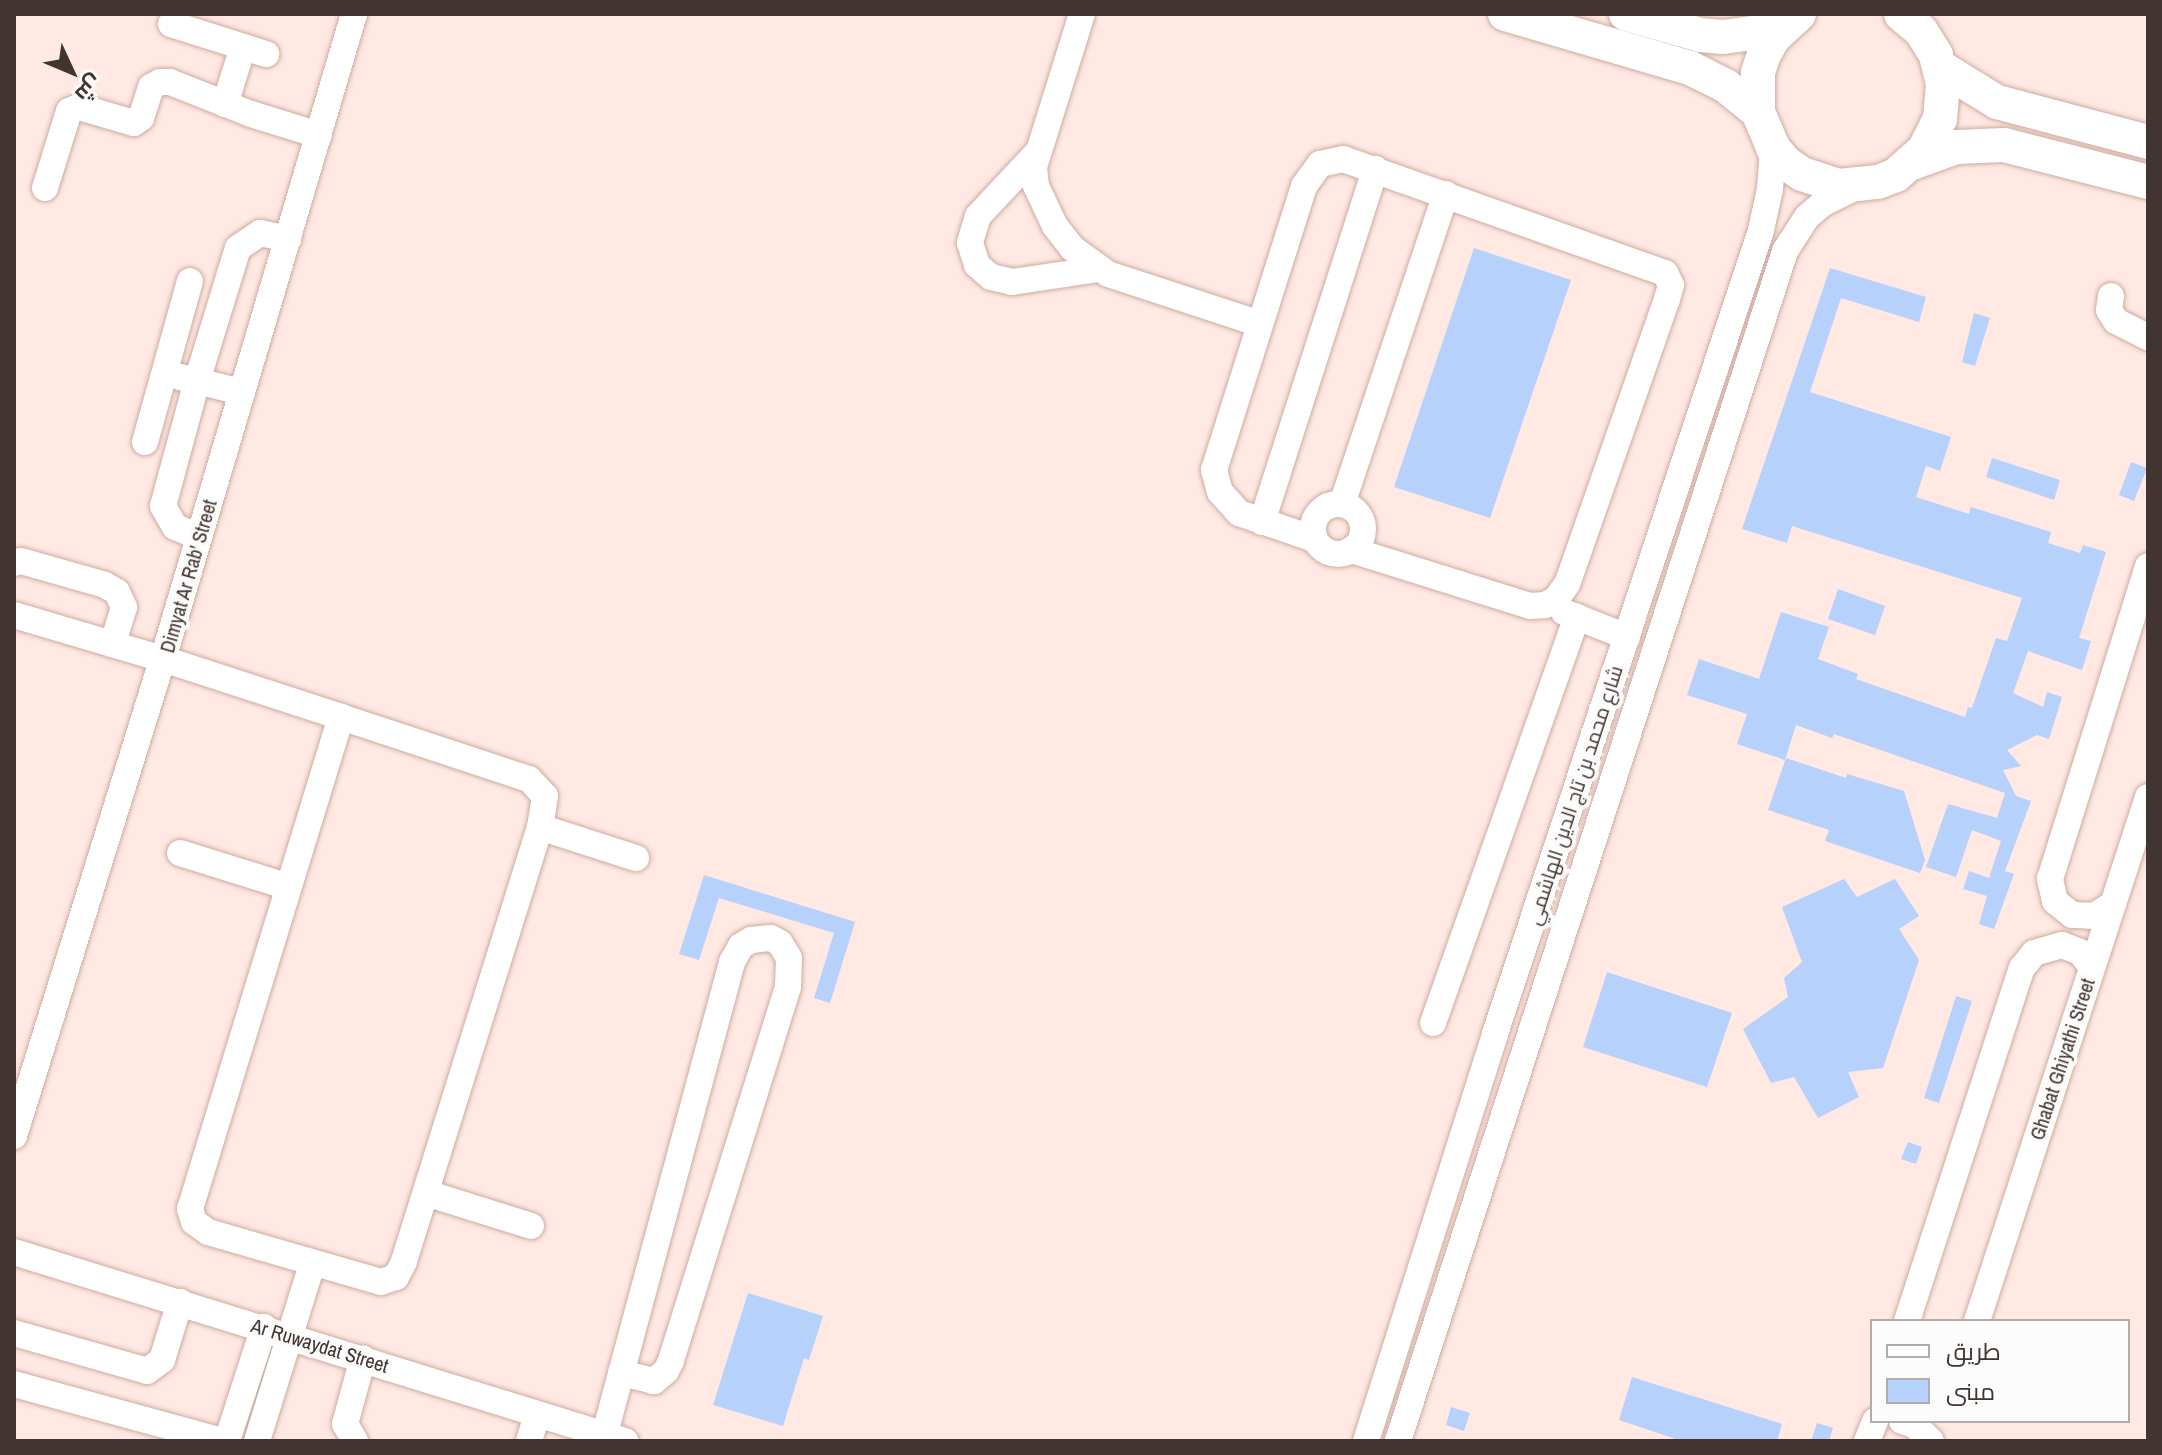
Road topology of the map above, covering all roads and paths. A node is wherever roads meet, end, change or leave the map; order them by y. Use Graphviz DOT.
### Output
graph roads {
  1 [pos="354,14"];
  2 [pos="1505,14"];
  3 [pos="1626,14"];
  4 [pos="1901,14"];
  5 [pos="1081,15"];
  6 [pos="1793,18"];
  7 [pos="171,24"];
  8 [pos="1934,42"];
  9 [pos="225,104"];
  10 [pos="1758,112"];
  11 [pos="319,135"];
  12 [pos="2148,142"];
  13 [pos="1773,148"];
  14 [pos="1037,153"];
  15 [pos="1912,163"];
  16 [pos="1375,169"];
  17 [pos="2148,182"];
  18 [pos="1859,186"];
  19 [pos="45,188"];
  20 [pos="1446,194"];
  21 [pos="288,239"];
  22 [pos="1099,269"];
  23 [pos="190,281"];
  24 [pos="2111,296"];
  25 [pos="1260,324"];
  26 [pos="2148,337"];
  27 [pos="164,373"];
  28 [pos="197,381"];
  29 [pos="242,392"];
  30 [pos="145,442"];
  31 [pos="1342,504"];
  32 [pos="1262,522"];
  33 [pos="199,537"];
  34 [pos="1314,539"];
  35 [pos="1351,550"];
  36 [pos="14,563"];
  37 [pos="2148,566"];
  38 [pos="1545,605"];
  39 [pos="14,615"];
  40 [pos="1577,617"];
  41 [pos="1627,637"];
  42 [pos="113,644"];
  43 [pos="163,659"];
  44 [pos="341,717"];
  45 [pos="2148,797"];
  46 [pos="540,827"];
  47 [pos="180,853"];
  48 [pos="636,858"];
  49 [pos="286,886"];
  50 [pos="2113,904"];
  51 [pos="2092,967"];
  52 [pos="1433,1023"];
  53 [pos="14,1136"];
  54 [pos="426,1193"];
  55 [pos="531,1226"];
  56 [pos="14,1252"];
  57 [pos="312,1264"];
  58 [pos="180,1302"];
  59 [pos="1908,1319"];
  60 [pos="1978,1319"];
  61 [pos="276,1331"];
  62 [pos="14,1333"];
  63 [pos="363,1358"];
  64 [pos="621,1373"];
  65 [pos="14,1384"];
  66 [pos="537,1414"];
  67 [pos="1908,1423"];
  68 [pos="1943,1423"];
  69 [pos="615,1437"];
  70 [pos="225,1441"];
  71 [pos="257,1441"];
  72 [pos="355,1441"];
  73 [pos="529,1441"];
  74 [pos="1366,1441"];
  75 [pos="1398,1441"];
  76 [pos="1934,1441"];
  1 -- 11 [label="street, Dimyat Ar Rab' Street"];
  2 -- 10 [label="main road"];
  3 -- 6 [label="main road"];
  4 -- 8 [label="main road"];
  5 -- 14 [label="street"];
  6 -- 10 [label="main road"];
  7 -- 9 [label="street"];
  8 -- 12 [label="main road"];
  8 -- 15 [label="main road"];
  9 -- 11 [label="street"];
  9 -- 19 [label="street"];
  10 -- 13 [label="main road"];
  11 -- 21 [label="street, Dimyat Ar Rab' Street"];
  13 -- 18 [label="main road"];
  13 -- 41 [label="street, شارع محمد بن تاج الدين الهاشمي"];
  14 -- 22 [label="street"];
  14 -- 22 [label="street"];
  15 -- 17 [label="main road"];
  15 -- 18 [label="main road"];
  16 -- 20 [label="street"];
  16 -- 25 [label="street"];
  16 -- 32 [label="street"];
  18 -- 75 [label="street, شارع محمد بن تاج الدين الهاشمي"];
  20 -- 31 [label="street"];
  20 -- 38 [label="street"];
  21 -- 28 [label="street"];
  21 -- 29 [label="street, Dimyat Ar Rab' Street"];
  22 -- 25 [label="street"];
  23 -- 27 [label="street"];
  24 -- 26 [label="street"];
  25 -- 32 [label="street"];
  27 -- 28 [label="street"];
  27 -- 30 [label="street"];
  28 -- 29 [label="street"];
  28 -- 33 [label="street"];
  29 -- 33 [label="street, Dimyat Ar Rab' Street"];
  31 -- 34 [label="street"];
  31 -- 35 [label="street"];
  32 -- 34 [label="street"];
  33 -- 43 [label="street, Dimyat Ar Rab' Street"];
  34 -- 35 [label="street"];
  35 -- 38 [label="street"];
  36 -- 42 [label="street"];
  37 -- 50 [label="street"];
  38 -- 40 [label="street"];
  39 -- 42 [label="street"];
  40 -- 41 [label="street"];
  40 -- 52 [label="street"];
  41 -- 74 [label="street, شارع محمد بن تاج الدين الهاشمي"];
  42 -- 43 [label="street"];
  43 -- 44 [label="street"];
  43 -- 53 [label="street, Dimyat Ar Rab' Street"];
  44 -- 46 [label="street"];
  44 -- 49 [label="street"];
  45 -- 50 [label="street, Ghabat Ghiyathi Street"];
  46 -- 48 [label="street"];
  46 -- 54 [label="street"];
  47 -- 49 [label="street"];
  49 -- 57 [label="street"];
  50 -- 51 [label="street, Ghabat Ghiyathi Street"];
  51 -- 59 [label="street"];
  51 -- 60 [label="street, Ghabat Ghiyathi Street"];
  54 -- 55 [label="street"];
  54 -- 57 [label="street"];
  56 -- 58 [label="street, Ar Ruwaydat Street"];
  57 -- 61 [label="street"];
  58 -- 61 [label="street, Ar Ruwaydat Street"];
  58 -- 62 [label="street"];
  61 -- 63 [label="street, Ar Ruwaydat Street"];
  61 -- 70 [label="street"];
  61 -- 71 [label="street"];
  63 -- 66 [label="street, Ar Ruwaydat Street"];
  63 -- 72 [label="street"];
  64 -- 64 [label="street"];
  64 -- 69 [label="street"];
  65 -- 70 [label="street"];
  66 -- 69 [label="street, Ar Ruwaydat Street"];
  66 -- 73 [label="street"];
  67 -- 76 [label="street"];
  68 -- 76 [label="street"];
}
